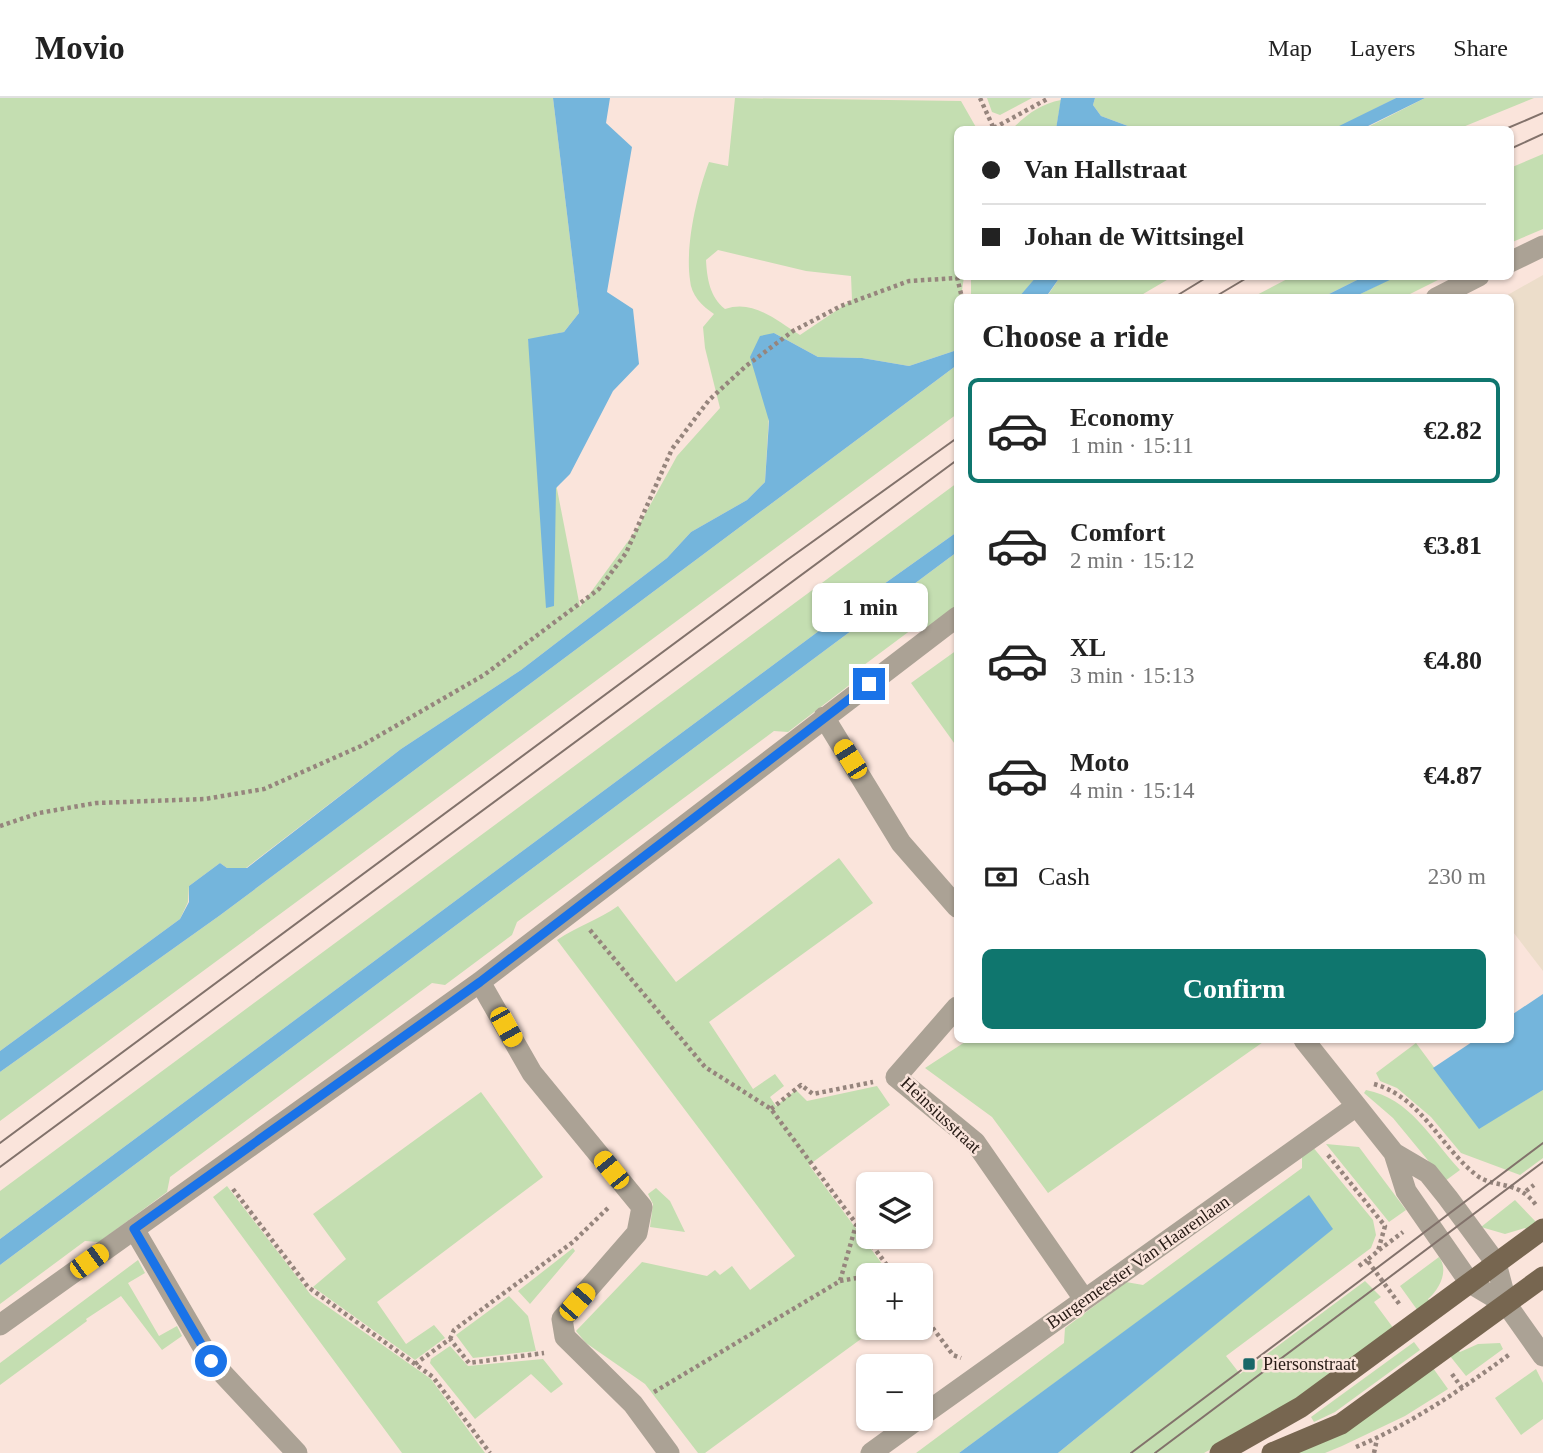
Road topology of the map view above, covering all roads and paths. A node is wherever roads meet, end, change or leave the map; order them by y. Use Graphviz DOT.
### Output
graph roads {
  1 [pos="980,98"];
  2 [pos="1049,98"];
  3 [pos="993,126"];
  4 [pos="999,126"];
  5 [pos="1543,246"];
  6 [pos="1514,260"];
  7 [pos="954,277"];
  8 [pos="1471,280"];
  9 [pos="1444,294"];
  10 [pos="954,619"];
  11 [pos="824,717"];
  12 [pos="0,826"];
  13 [pos="954,904"];
  14 [pos="574,910"];
  15 [pos="480,982"];
  16 [pos="954,1010"];
  17 [pos="1306,1043"];
  18 [pos="896,1077"];
  19 [pos="1336,1082"];
  20 [pos="1355,1107"];
  21 [pos="771,1109"];
  22 [pos="1314,1138"];
  23 [pos="1394,1153"];
  24 [pos="218,1169"];
  25 [pos="1534,1185"];
  26 [pos="627,1189"];
  27 [pos="1526,1191"];
  28 [pos="1543,1214"];
  29 [pos="856,1224"];
  30 [pos="134,1229"];
  31 [pos="1543,1229"];
  32 [pos="1367,1260"];
  33 [pos="1496,1264"];
  34 [pos="1359,1266"];
  35 [pos="1543,1277"];
  36 [pos="856,1278"];
  37 [pos="840,1281"];
  38 [pos="1470,1283"];
  39 [pos="1084,1299"];
  40 [pos="1507,1305"];
  41 [pos="1415,1324"];
  42 [pos="0,1325"];
  43 [pos="933,1328"];
  44 [pos="1531,1338"];
  45 [pos="450,1339"];
  46 [pos="574,1349"];
  47 [pos="1436,1354"];
  48 [pos="1543,1356"];
  49 [pos="415,1364"];
  50 [pos="987,1369"];
  51 [pos="1462,1388"];
  52 [pos="633,1404"];
  53 [pos="933,1408"];
  54 [pos="901,1431"];
  55 [pos="297,1453"];
  56 [pos="490,1453"];
  57 [pos="670,1453"];
  58 [pos="871,1453"];
  59 [pos="1220,1453"];
  60 [pos="1272,1453"];
  61 [pos="1374,1453"];
  1 -- 3 [label="path"];
  2 -- 4 [label="path"];
  5 -- 6 [label="street"];
  7 -- 12 [label="path"];
  8 -- 9 [label="street"];
  10 -- 11 [label="street"];
  11 -- 13 [label="street"];
  11 -- 14 [label="street"];
  14 -- 15 [label="street"];
  14 -- 21 [label="path"];
  15 -- 24 [label="street"];
  15 -- 26 [label="street"];
  16 -- 18 [label="street, Heinsiusstraat"];
  17 -- 19 [label="street"];
  18 -- 21 [label="path"];
  18 -- 39 [label="street, Heinsiusstraat"];
  19 -- 20 [label="street"];
  19 -- 27 [label="path"];
  20 -- 22 [label="street, Burgemeester Van Haarenlaan"];
  20 -- 23 [label="street"];
  21 -- 29 [label="path"];
  22 -- 32 [label="path"];
  22 -- 39 [label="street, Burgemeester Van Haarenlaan"];
  23 -- 33 [label="street"];
  23 -- 38 [label="street"];
  24 -- 30 [label="street"];
  24 -- 49 [label="path"];
  25 -- 27 [label="path"];
  26 -- 45 [label="path"];
  26 -- 46 [label="street"];
  27 -- 28 [label="path"];
  29 -- 37 [label="path"];
  30 -- 42 [label="street"];
  30 -- 55 [label="street"];
  31 -- 33 [label="main road"];
  32 -- 34 [label="path"];
  32 -- 41 [label="path"];
  33 -- 38 [label="main road"];
  33 -- 40 [label="street"];
  35 -- 40 [label="main road"];
  36 -- 37 [label="path"];
  37 -- 52 [label="path"];
  38 -- 40 [label="street"];
  38 -- 41 [label="main road"];
  39 -- 50 [label="street, Burgemeester Van Haarenlaan"];
  40 -- 44 [label="street"];
  40 -- 47 [label="main road"];
  41 -- 59 [label="main road"];
  43 -- 50 [label="path"];
  44 -- 48 [label="street"];
  44 -- 51 [label="path"];
  45 -- 46 [label="path"];
  45 -- 49 [label="path"];
  46 -- 52 [label="street"];
  47 -- 51 [label="path"];
  47 -- 60 [label="main road"];
  49 -- 56 [label="path"];
  50 -- 53 [label="street, Burgemeester Van Haarenlaan"];
  51 -- 61 [label="path"];
  52 -- 57 [label="street"];
  54 -- 58 [label="street, Burgemeester Van Haarenlaan"];
}
